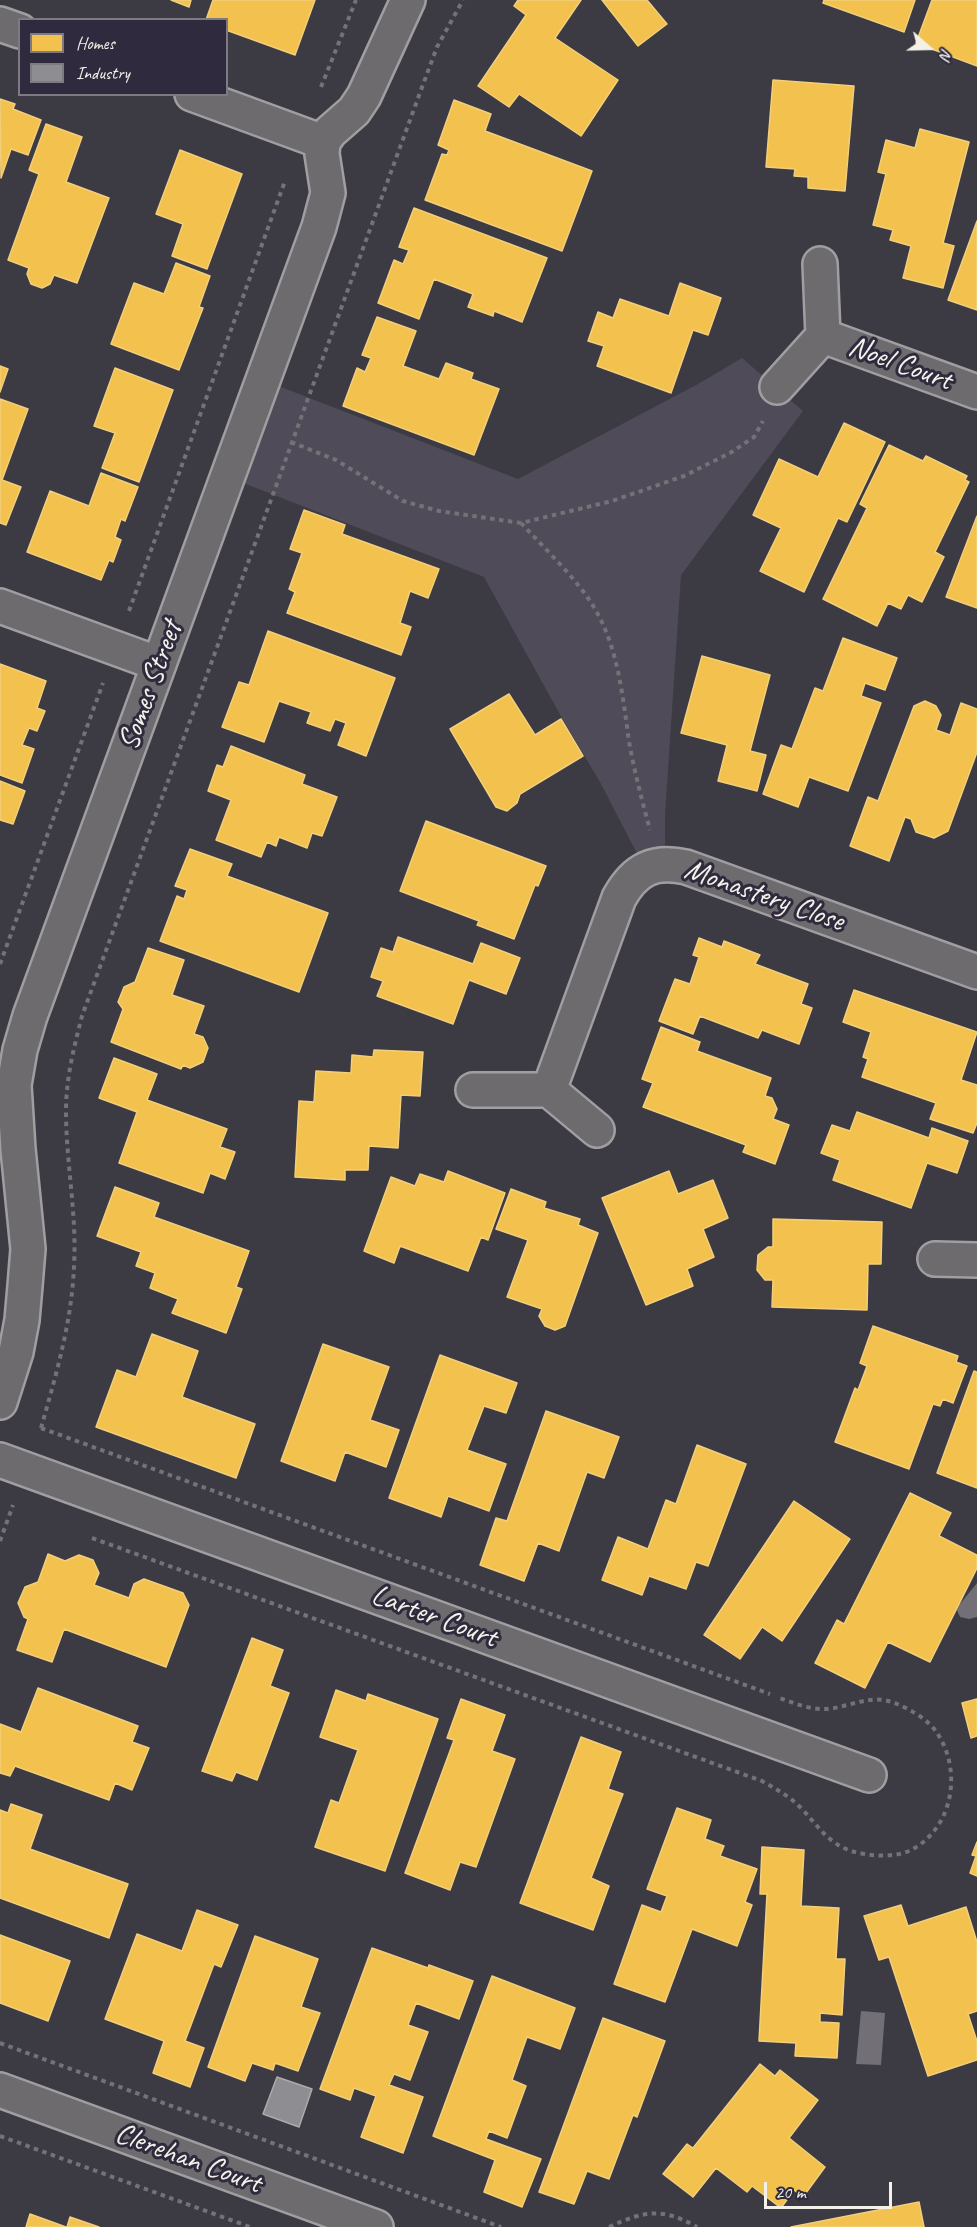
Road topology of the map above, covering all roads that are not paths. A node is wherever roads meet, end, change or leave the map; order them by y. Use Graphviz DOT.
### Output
graph roads {
  1 [pos="408,0"];
  2 [pos="0,24"];
  3 [pos="18,30"];
  4 [pos="197,96"];
  5 [pos="323,142"];
  6 [pos="820,264"];
  7 [pos="823,336"];
  8 [pos="777,387"];
  9 [pos="977,392"];
  10 [pos="0,606"];
  11 [pos="159,664"];
  12 [pos="977,972"];
  13 [pos="473,1090"];
  14 [pos="549,1090"];
  15 [pos="597,1130"];
  16 [pos="935,1259"];
  17 [pos="977,1260"];
  18 [pos="0,1402"];
  19 [pos="0,1460"];
  20 [pos="869,1775"];
  21 [pos="0,2090"];
  22 [pos="376,2227"];
  1 -- 5 [label="street"];
  2 -- 3 [label="street"];
  4 -- 5 [label="street"];
  5 -- 11 [label="street, Somes Street"];
  6 -- 7 [label="street, Noel Court"];
  7 -- 8 [label="street, Noel Court"];
  7 -- 9 [label="street, Noel Court"];
  10 -- 11 [label="street"];
  11 -- 18 [label="street, Somes Street"];
  12 -- 14 [label="street, Monastery Close"];
  13 -- 14 [label="street"];
  14 -- 15 [label="street"];
  16 -- 17 [label="street"];
  19 -- 20 [label="street, Larter Court"];
  21 -- 22 [label="street, Clerehan Court"];
}
